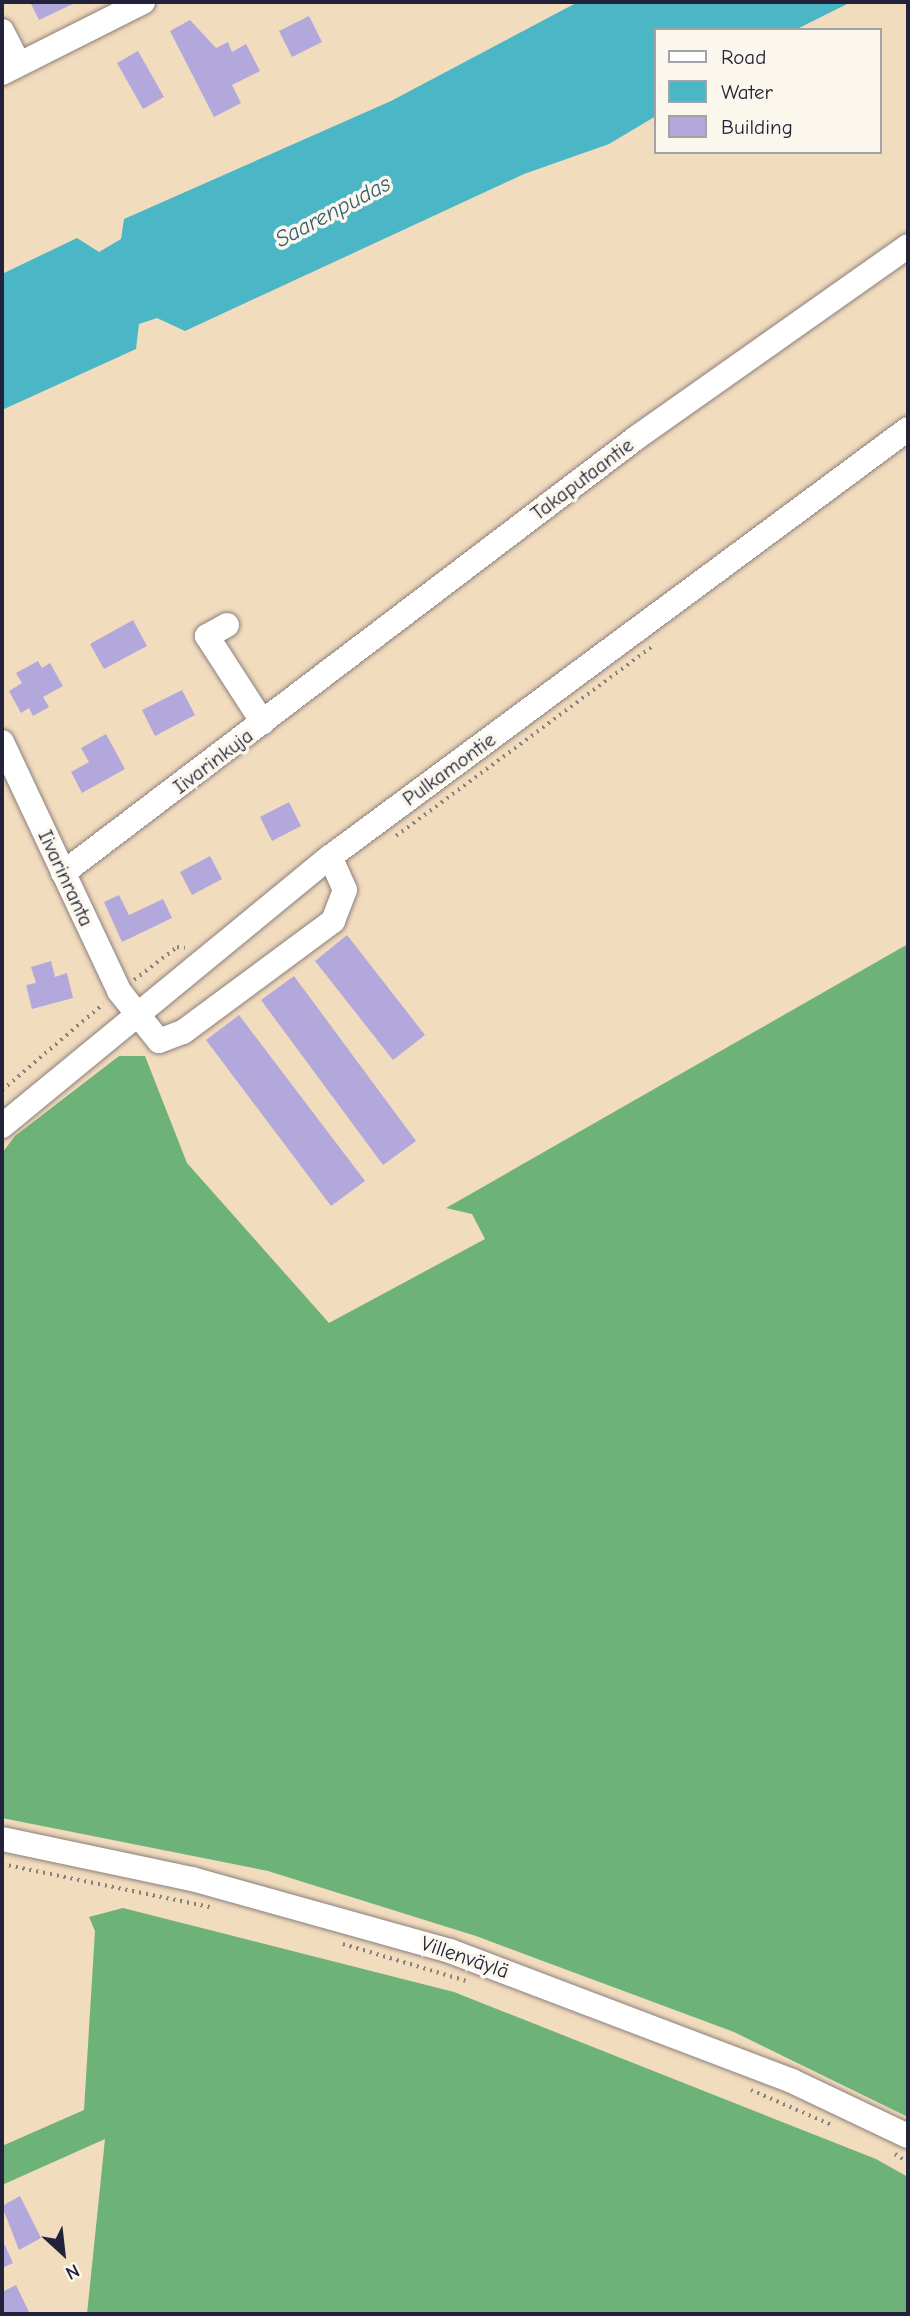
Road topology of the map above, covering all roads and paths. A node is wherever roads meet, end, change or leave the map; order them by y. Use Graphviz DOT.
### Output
graph roads {
  1 [pos="143,2"];
  2 [pos="2,31"];
  3 [pos="10,68"];
  4 [pos="908,246"];
  5 [pos="908,429"];
  6 [pos="227,625"];
  7 [pos="263,723"];
  8 [pos="2,742"];
  9 [pos="330,857"];
  10 [pos="63,873"];
  11 [pos="119,991"];
  12 [pos="134,1012"];
  13 [pos="2,1090"];
  14 [pos="2,1126"];
  15 [pos="2,1839"];
  16 [pos="2,1864"];
  17 [pos="218,1909"];
  18 [pos="337,1943"];
  19 [pos="472,1983"];
  20 [pos="747,2087"];
  21 [pos="845,2130"];
  22 [pos="899,2144"];
  23 [pos="908,2162"];
  1 -- 3 [label="street"];
  2 -- 3 [label="street"];
  4 -- 7 [label="street, Takaputaantie"];
  5 -- 9 [label="street, Pulkamontie"];
  6 -- 7 [label="street, Iivarinkuja"];
  7 -- 10 [label="street, Iivarinkuja"];
  8 -- 10 [label="street, Iivarinranta"];
  9 -- 12 [label="street, Pulkamontie"];
  9 -- 12 [label="street, Iivarinranta"];
  10 -- 11 [label="street, Iivarinranta"];
  11 -- 12 [label="street, Iivarinranta"];
  11 -- 13 [label="path"];
  12 -- 14 [label="street, Pulkamontie"];
  15 -- 22 [label="street, Villenväylä"];
  16 -- 17 [label="path"];
  18 -- 19 [label="path"];
  20 -- 21 [label="path"];
  22 -- 23 [label="path"];
}
